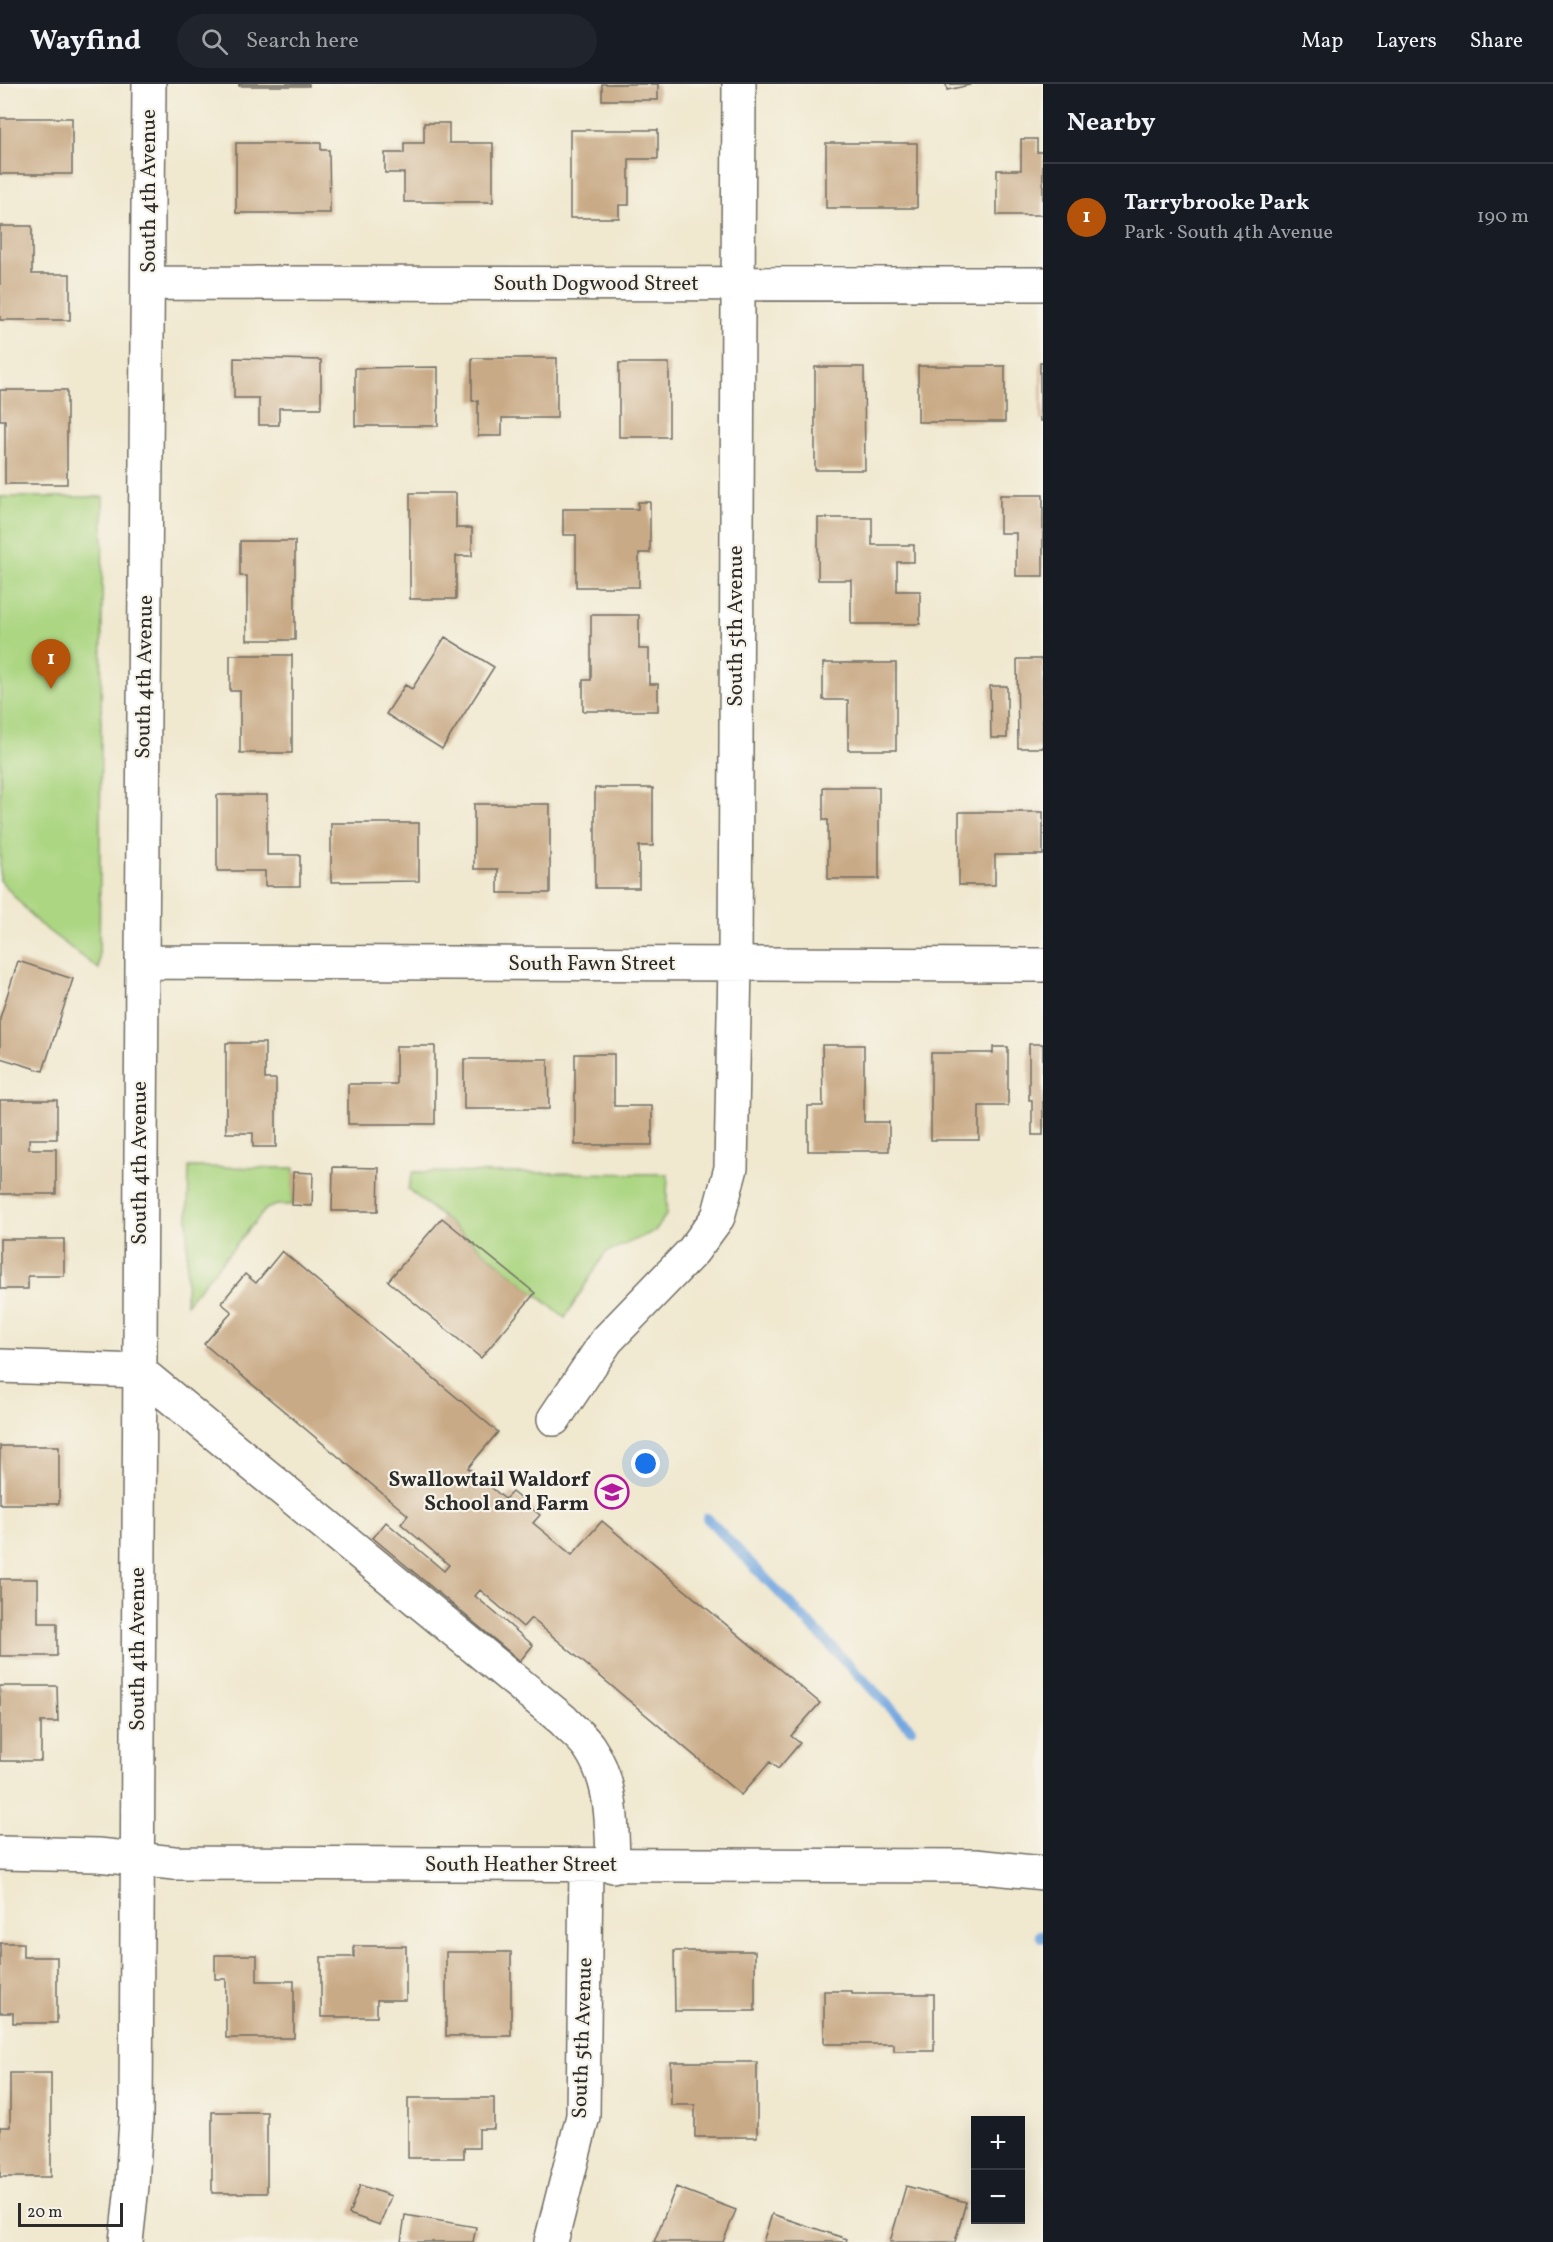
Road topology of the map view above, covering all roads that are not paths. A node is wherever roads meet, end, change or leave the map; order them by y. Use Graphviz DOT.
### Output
graph roads {
  1 [pos="149,84"];
  2 [pos="739,84"];
  3 [pos="148,283"];
  4 [pos="738,284"];
  5 [pos="1043,284"];
  6 [pos="142,962"];
  7 [pos="735,964"];
  8 [pos="1043,965"];
  9 [pos="0,1366"];
  10 [pos="139,1371"];
  11 [pos="554,1419"];
  12 [pos="0,1853"];
  13 [pos="137,1859"];
  14 [pos="600,1866"];
  15 [pos="1043,1873"];
  16 [pos="126,2242"];
  17 [pos="551,2242"];
  1 -- 3 [label="street, South 4th Avenue"];
  2 -- 4 [label="street, South 5th Avenue"];
  3 -- 4 [label="street, South Dogwood Street"];
  3 -- 6 [label="street, South 4th Avenue"];
  4 -- 5 [label="street, South Dogwood Street"];
  4 -- 7 [label="street, South 5th Avenue"];
  6 -- 7 [label="street, South Fawn Street"];
  6 -- 10 [label="street, South 4th Avenue"];
  7 -- 8 [label="street, South Fawn Street"];
  7 -- 11 [label="street, South 5th Avenue"];
  9 -- 10 [label="street"];
  10 -- 13 [label="street, South 4th Avenue"];
  10 -- 14 [label="street, South 5th Avenue"];
  12 -- 13 [label="street, South Heather Street"];
  13 -- 14 [label="street, South Heather Street"];
  13 -- 16 [label="street, South 4th Avenue"];
  14 -- 15 [label="street, South Heather Street"];
  14 -- 17 [label="street, South 5th Avenue"];
}
